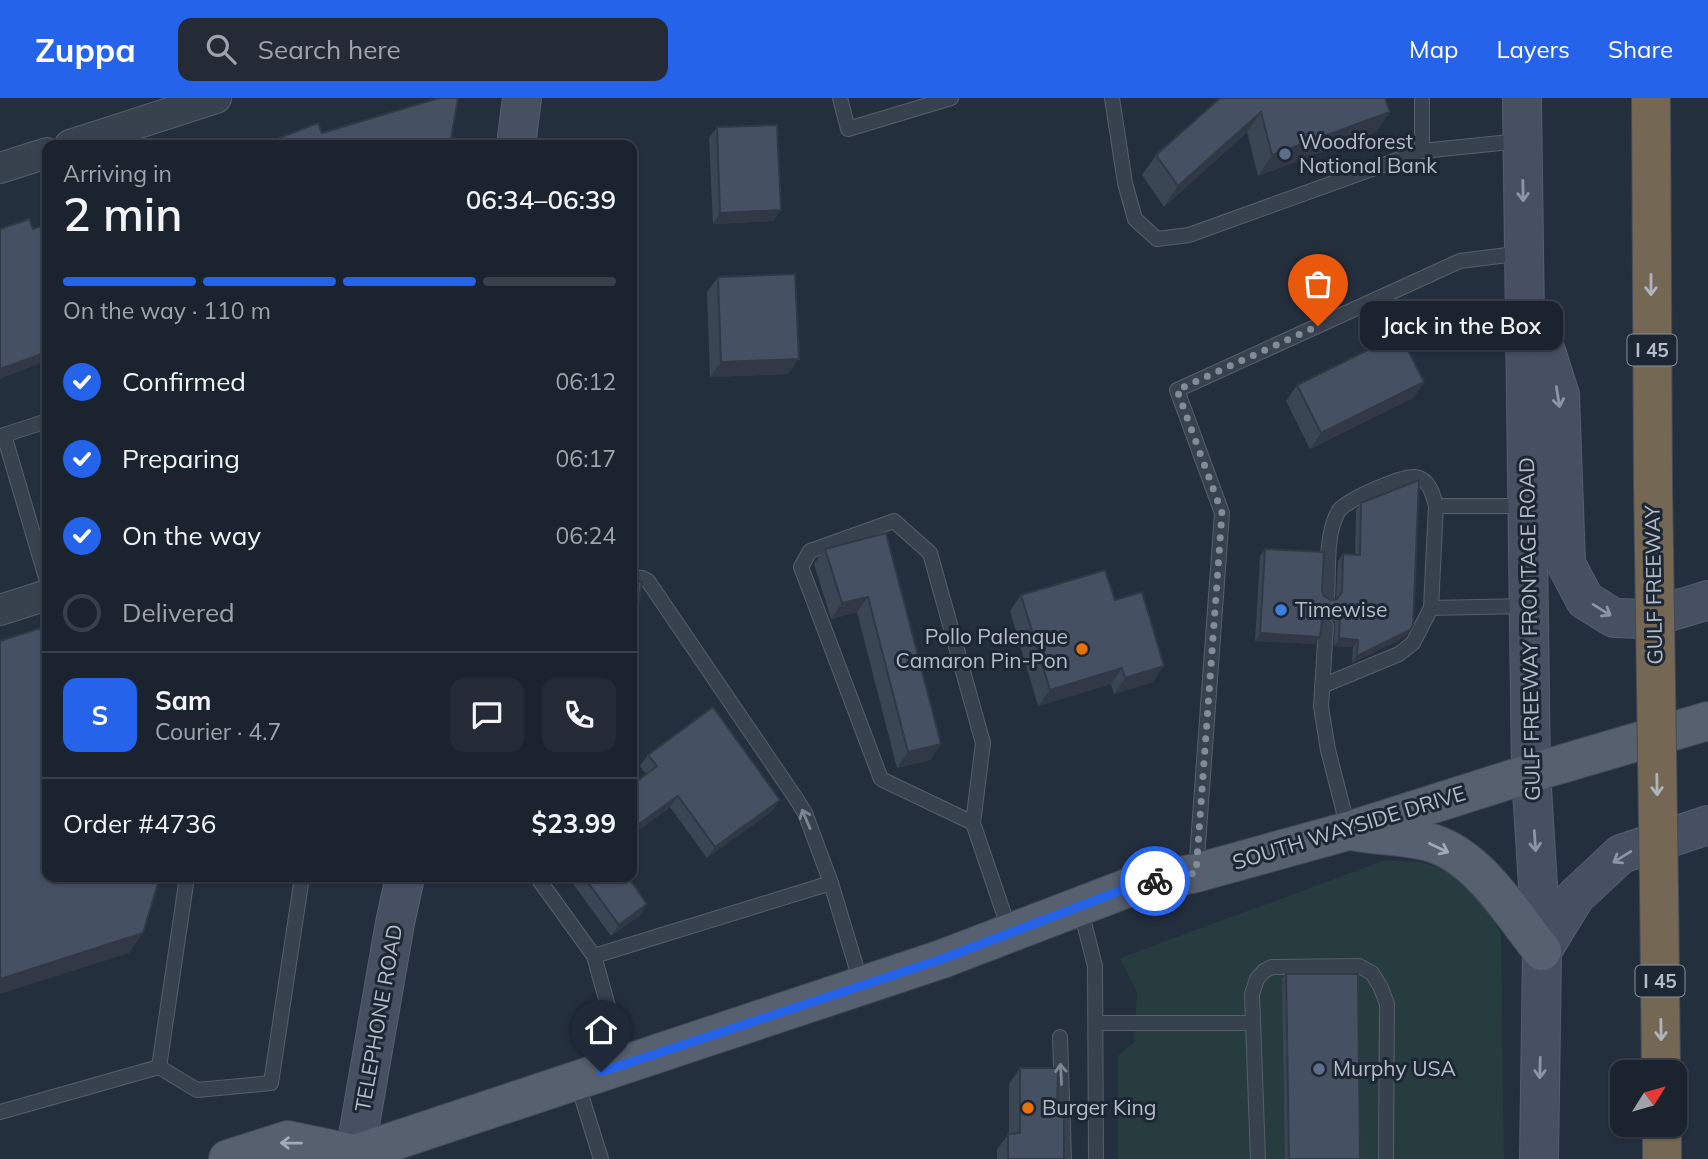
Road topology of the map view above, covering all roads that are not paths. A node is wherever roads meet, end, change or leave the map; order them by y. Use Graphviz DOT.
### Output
graph roads {
  1 [pos="216,98"];
  2 [pos="522,98"];
  3 [pos="840,98"];
  4 [pos="951,98"];
  5 [pos="1112,98"];
  6 [pos="1422,98"];
  7 [pos="1522,98"];
  8 [pos="1628,98"];
  9 [pos="1651,98"];
  10 [pos="86,140"];
  11 [pos="517,140"];
  12 [pos="1523,141"];
  13 [pos="1422,152"];
  14 [pos="42,155"];
  15 [pos="1651,163"];
  16 [pos="0,168"];
  17 [pos="1525,269"];
  18 [pos="42,423"];
  19 [pos="1436,506"];
  20 [pos="1528,506"];
  21 [pos="42,564"];
  22 [pos="637,578"];
  23 [pos="42,597"];
  24 [pos="1327,598"];
  25 [pos="1708,600"];
  26 [pos="1529,606"];
  27 [pos="1432,608"];
  28 [pos="0,610"];
  29 [pos="1325,626"];
  30 [pos="1322,686"];
  31 [pos="1708,721"];
  32 [pos="1531,773"];
  33 [pos="973,823"];
  34 [pos="1708,825"];
  35 [pos="1348,831"];
  36 [pos="1196,873"];
  37 [pos="186,882"];
  38 [pos="301,882"];
  39 [pos="404,882"];
  40 [pos="541,882"];
  41 [pos="831,883"];
  42 [pos="1080,906"];
  43 [pos="1011,933"];
  44 [pos="1542,951"];
  45 [pos="594,956"];
  46 [pos="862,985"];
  47 [pos="1251,1023"];
  48 [pos="1096,1024"];
  49 [pos="1060,1037"];
  50 [pos="1661,1060"];
  51 [pos="624,1064"];
  52 [pos="159,1067"];
  53 [pos="577,1080"];
  54 [pos="0,1112"];
  55 [pos="1662,1138"];
  56 [pos="351,1157"];
  57 [pos="228,1159"];
  58 [pos="601,1159"];
  59 [pos="1064,1159"];
  60 [pos="1096,1159"];
  61 [pos="1258,1159"];
  62 [pos="1386,1159"];
  63 [pos="1539,1159"];
  64 [pos="1662,1159"];
  1 -- 10 [label="street"];
  2 -- 11 [label="main road"];
  3 -- 4 [label="lane"];
  5 -- 13 [label="lane"];
  6 -- 13 [label="lane"];
  7 -- 12 [label="main road, GULF FREEWAY FRONTAGE ROAD"];
  8 -- 15 [label="highway"];
  9 -- 15 [label="highway, GULF FREEWAY / I 45"];
  12 -- 13 [label="lane"];
  12 -- 17 [label="main road, GULF FREEWAY FRONTAGE ROAD, one-way"];
  14 -- 16 [label="street"];
  15 -- 50 [label="highway, GULF FREEWAY / I 45, one-way, bridge"];
  17 -- 20 [label="main road, GULF FREEWAY FRONTAGE ROAD"];
  17 -- 25 [label="main road, one-way"];
  17 -- 36 [label="lane"];
  18 -- 21 [label="lane"];
  19 -- 20 [label="lane"];
  19 -- 24 [label="lane"];
  19 -- 27 [label="lane"];
  20 -- 26 [label="main road, GULF FREEWAY FRONTAGE ROAD"];
  41 -- 22 [label="lane, one-way"];
  23 -- 28 [label="street"];
  26 -- 27 [label="lane"];
  26 -- 32 [label="main road, GULF FREEWAY FRONTAGE ROAD"];
  27 -- 30 [label="lane"];
  29 -- 30 [label="lane"];
  30 -- 35 [label="lane"];
  31 -- 32 [label="main road, SOUTH WAYSIDE DRIVE"];
  32 -- 35 [label="main road, SOUTH WAYSIDE DRIVE"];
  32 -- 44 [label="main road, GULF FREEWAY FRONTAGE ROAD, one-way"];
  33 -- 33 [label="lane"];
  33 -- 43 [label="lane"];
  34 -- 44 [label="main road, one-way"];
  35 -- 36 [label="main road, SOUTH WAYSIDE DRIVE"];
  35 -- 44 [label="main road, one-way"];
  36 -- 42 [label="main road, SOUTH WAYSIDE DRIVE"];
  37 -- 52 [label="lane"];
  38 -- 52 [label="lane"];
  39 -- 56 [label="main road, TELEPHONE ROAD"];
  40 -- 45 [label="lane"];
  41 -- 45 [label="lane"];
  41 -- 46 [label="lane"];
  42 -- 43 [label="main road, SOUTH WAYSIDE DRIVE"];
  42 -- 48 [label="lane"];
  43 -- 46 [label="main road, SOUTH WAYSIDE DRIVE"];
  44 -- 63 [label="main road, GULF FREEWAY FRONTAGE ROAD, one-way"];
  45 -- 51 [label="lane"];
  46 -- 51 [label="main road, SOUTH WAYSIDE DRIVE"];
  47 -- 48 [label="lane"];
  47 -- 61 [label="lane"];
  47 -- 62 [label="lane"];
  48 -- 60 [label="lane"];
  59 -- 49 [label="lane, one-way"];
  51 -- 53 [label="main road, SOUTH WAYSIDE DRIVE"];
  52 -- 54 [label="lane"];
  53 -- 56 [label="main road, SOUTH WAYSIDE DRIVE"];
  53 -- 58 [label="lane"];
  55 -- 64 [label="highway"];
  56 -- 57 [label="main road, one-way"];
}
